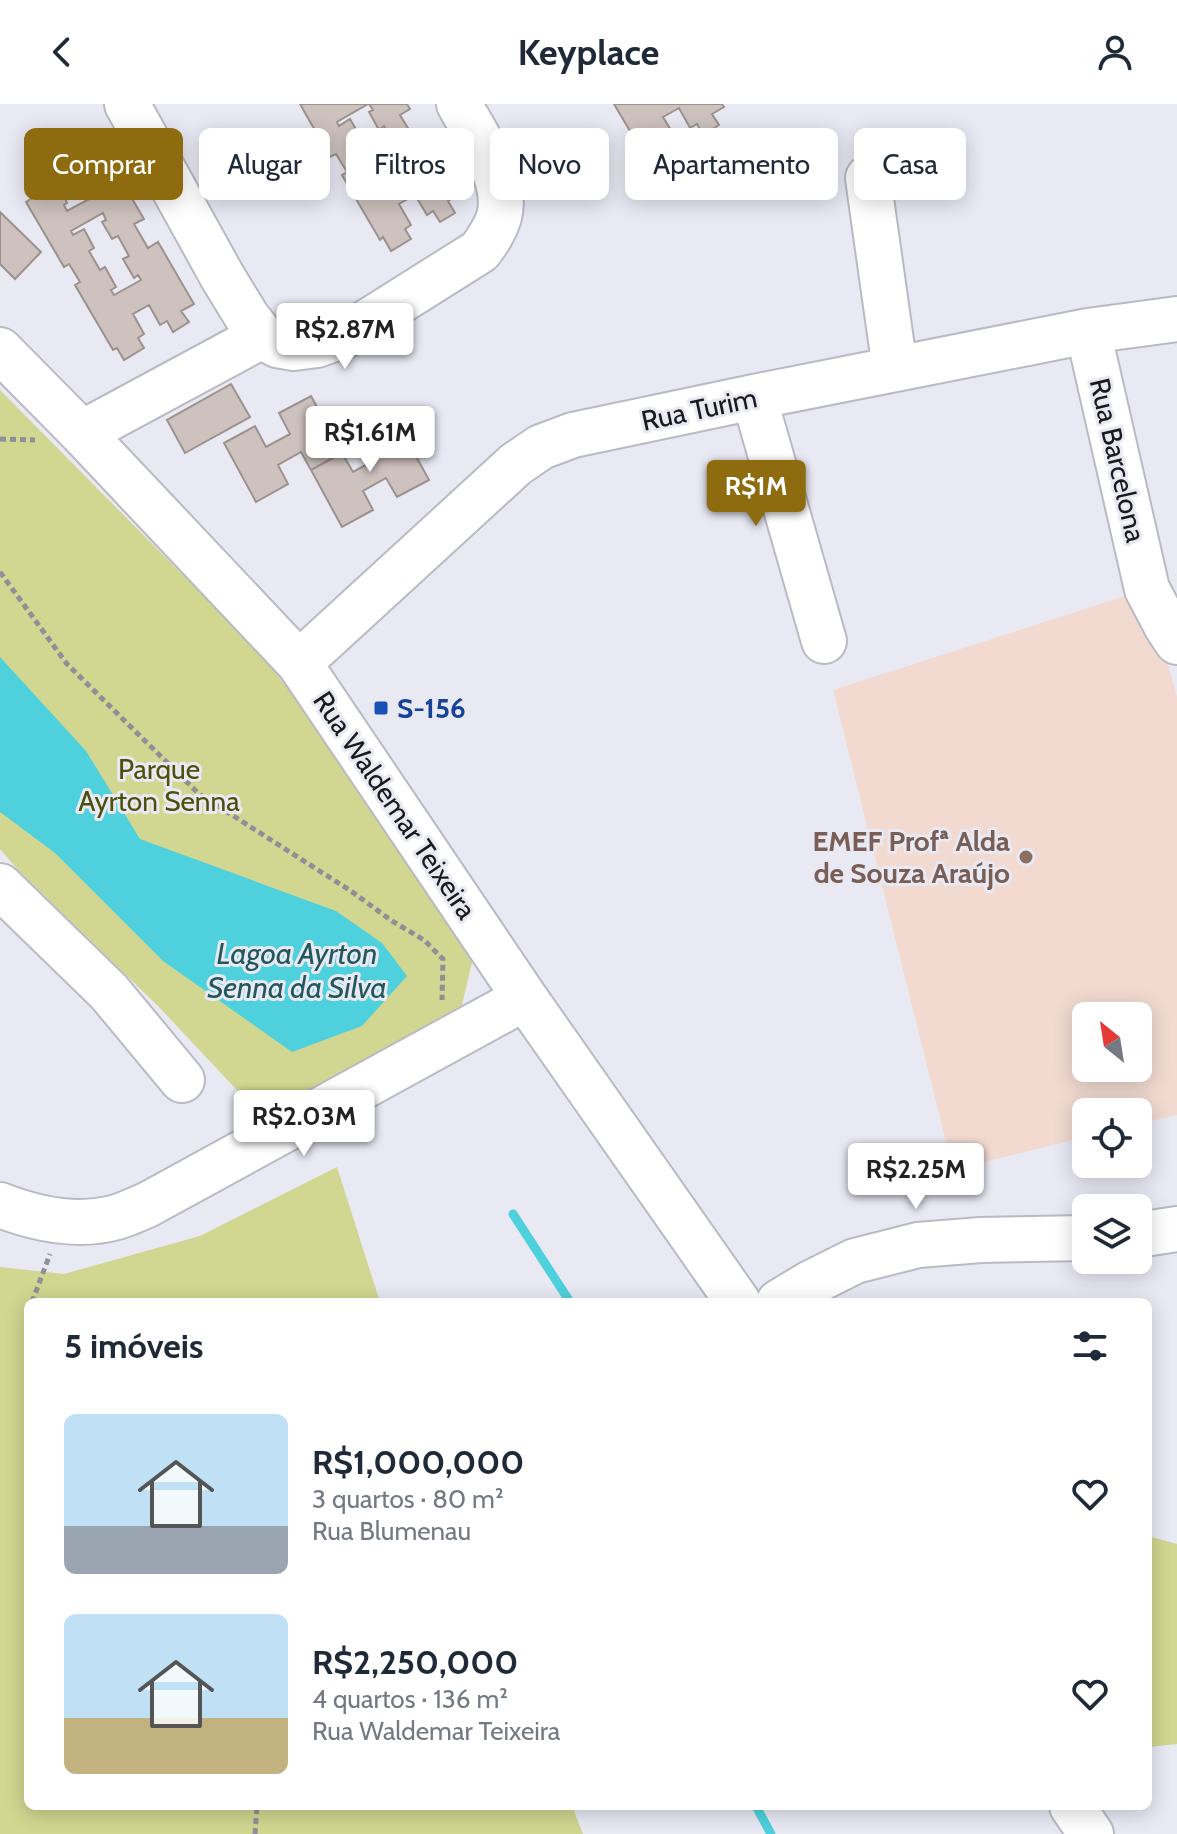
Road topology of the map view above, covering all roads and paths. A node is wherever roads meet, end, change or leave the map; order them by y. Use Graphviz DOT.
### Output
graph roads {
  1 [pos="127,104"];
  2 [pos="459,104"];
  3 [pos="871,200"];
  4 [pos="1177,319"];
  5 [pos="1088,331"];
  6 [pos="262,336"];
  7 [pos="0,350"];
  8 [pos="895,369"];
  9 [pos="754,397"];
  10 [pos="82,433"];
  11 [pos="0,439"];
  12 [pos="38,440"];
  13 [pos="0,572"];
  14 [pos="824,641"];
  15 [pos="1177,642"];
  16 [pos="299,663"];
  17 [pos="0,886"];
  18 [pos="525,998"];
  19 [pos="442,1002"];
  20 [pos="182,1080"];
  21 [pos="0,1205"];
  22 [pos="58,1221"];
  23 [pos="1177,1229"];
  24 [pos="1152,1233"];
  25 [pos="1072,1238"];
  26 [pos="34,1298"];
  27 [pos="735,1298"];
  28 [pos="786,1298"];
  29 [pos="257,1810"];
  30 [pos="1075,1810"];
  31 [pos="255,1834"];
  32 [pos="1091,1834"];
  1 -- 6 [label="street"];
  2 -- 6 [label="street"];
  3 -- 8 [label="street"];
  4 -- 5 [label="street, Rua Turim"];
  5 -- 8 [label="street, Rua Turim"];
  5 -- 15 [label="street, Rua Barcelona"];
  6 -- 10 [label="street"];
  7 -- 10 [label="street, Rua Waldemar Teixeira"];
  8 -- 9 [label="street, Rua Turim"];
  9 -- 14 [label="street"];
  9 -- 16 [label="street, Rua Turim"];
  10 -- 16 [label="street, Rua Waldemar Teixeira"];
  11 -- 12 [label="path"];
  13 -- 19 [label="path"];
  16 -- 18 [label="street, Rua Waldemar Teixeira"];
  17 -- 20 [label="street"];
  18 -- 22 [label="street"];
  18 -- 27 [label="street, Rua Waldemar Teixeira"];
  21 -- 22 [label="street"];
  22 -- 26 [label="path"];
  23 -- 24 [label="street"];
  25 -- 28 [label="street"];
  29 -- 31 [label="path"];
  30 -- 32 [label="street"];
}
